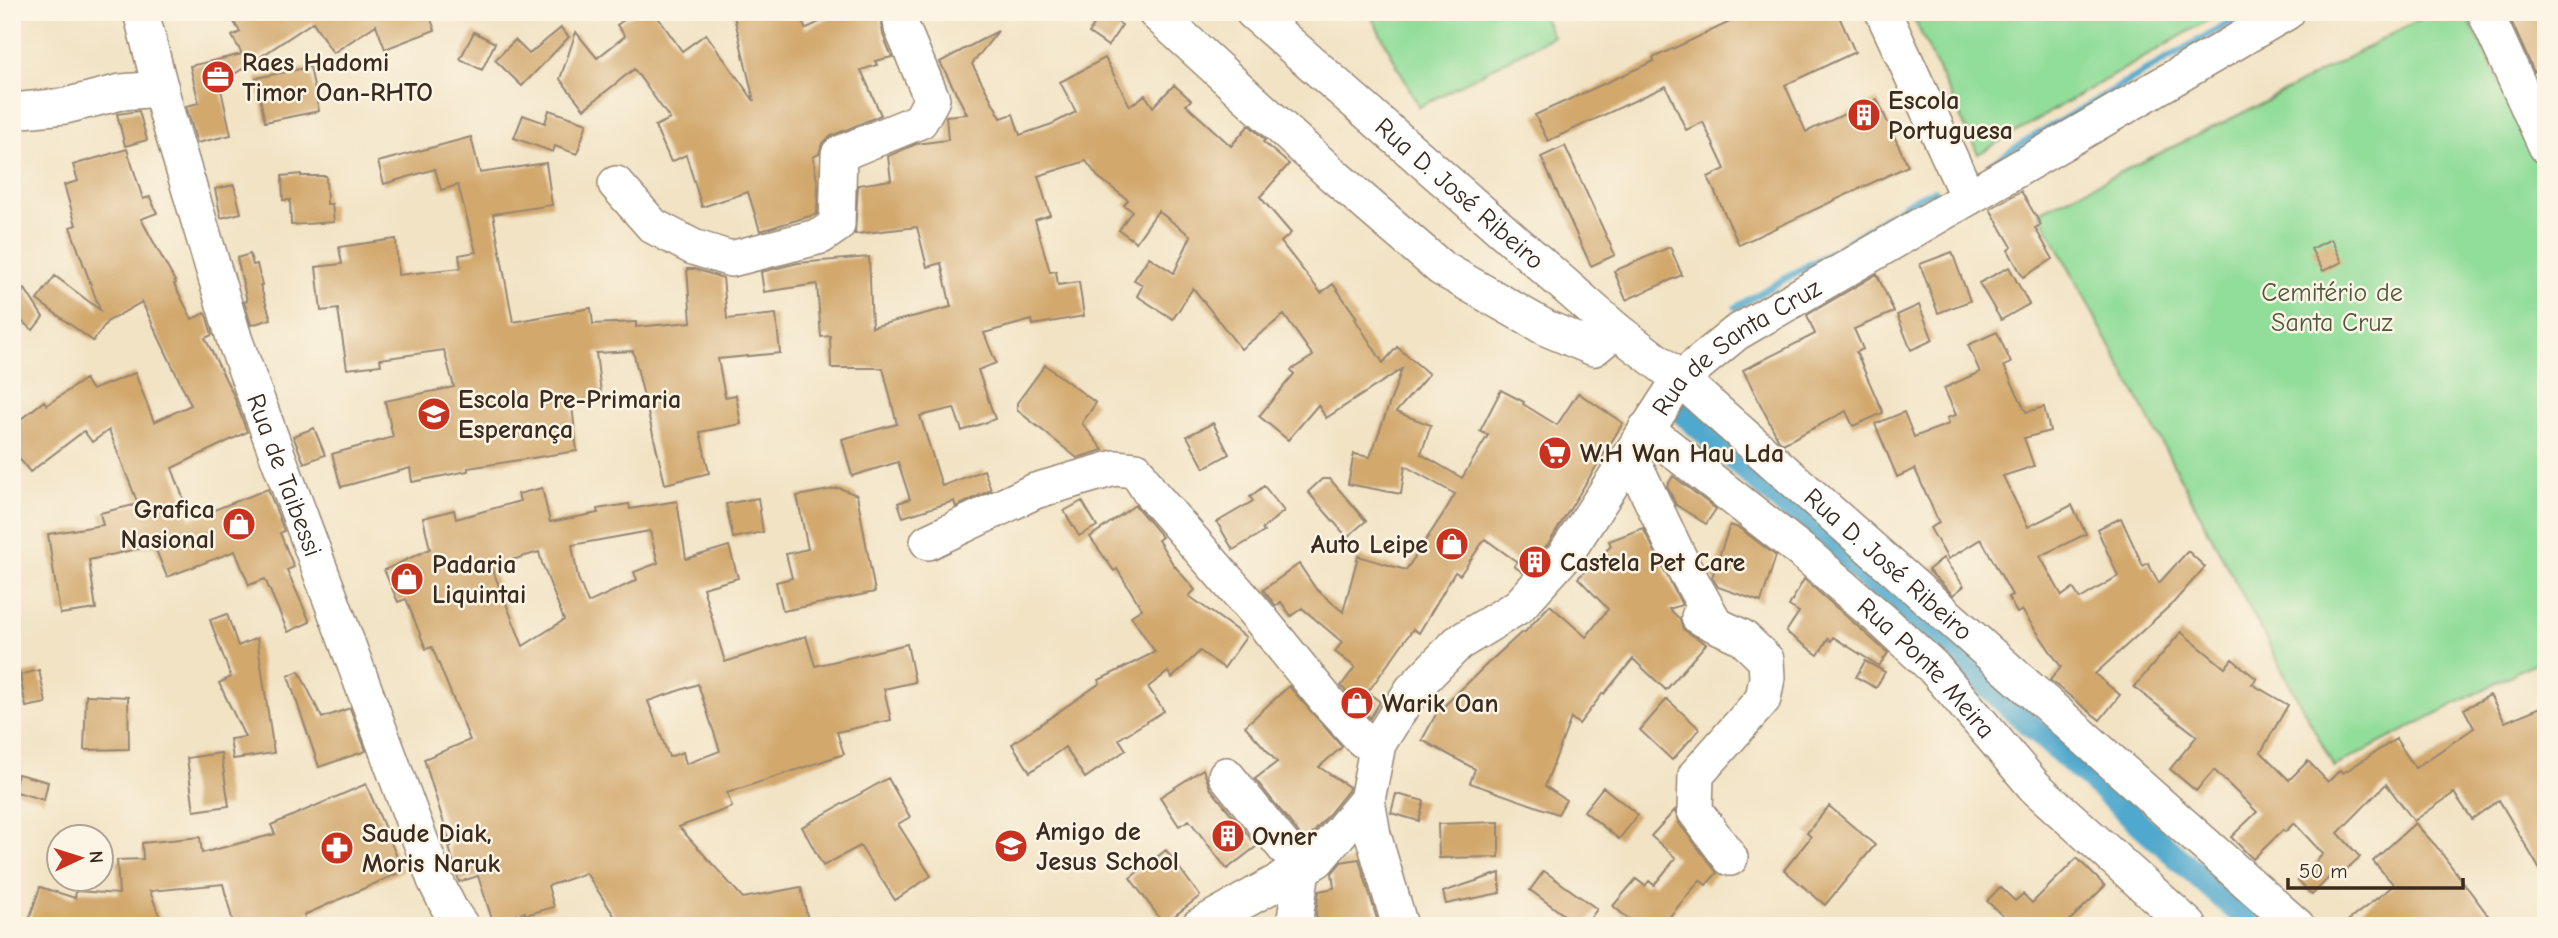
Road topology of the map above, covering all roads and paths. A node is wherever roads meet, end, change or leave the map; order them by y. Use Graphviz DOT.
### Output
graph roads {
  1 [pos="141,12"];
  2 [pos="900,12"];
  3 [pos="1155,12"];
  4 [pos="1253,12"];
  5 [pos="1883,12"];
  6 [pos="2287,12"];
  7 [pos="2485,12"];
  8 [pos="161,89"];
  9 [pos="12,111"];
  10 [pos="2546,146"];
  11 [pos="616,184"];
  12 [pos="1968,197"];
  13 [pos="1616,330"];
  14 [pos="1680,379"];
  15 [pos="1638,442"];
  16 [pos="928,542"];
  17 [pos="1378,744"];
  18 [pos="1226,775"];
  19 [pos="1367,800"];
  20 [pos="1730,858"];
  21 [pos="1302,869"];
  22 [pos="461,926"];
  23 [pos="1199,926"];
  24 [pos="1294,926"];
  25 [pos="1400,926"];
  26 [pos="2189,926"];
  27 [pos="2297,926"];
  1 -- 8 [label="street, Rua de Taibessi"];
  2 -- 11 [label="street"];
  3 -- 13 [label="street"];
  4 -- 13 [label="street, Rua D. José Ribeiro"];
  5 -- 12 [label="street"];
  6 -- 12 [label="street, Rua de Santa Cruz"];
  7 -- 10 [label="street"];
  8 -- 9 [label="street"];
  8 -- 22 [label="street, Rua de Taibessi"];
  12 -- 14 [label="street, Rua de Santa Cruz"];
  13 -- 14 [label="street, Rua D. José Ribeiro"];
  14 -- 15 [label="street, Rua de Santa Cruz"];
  14 -- 27 [label="street, Rua D. José Ribeiro"];
  15 -- 17 [label="street, Rua de Santa Cruz"];
  15 -- 20 [label="street"];
  15 -- 26 [label="street, Rua Ponte Meira"];
  16 -- 17 [label="street"];
  17 -- 19 [label="street, Rua de Santa Cruz"];
  18 -- 21 [label="street"];
  19 -- 21 [label="street, Rua de Santa Cruz"];
  19 -- 25 [label="street"];
  21 -- 23 [label="street, Rua de Santa Cruz"];
  21 -- 24 [label="street"];
}
